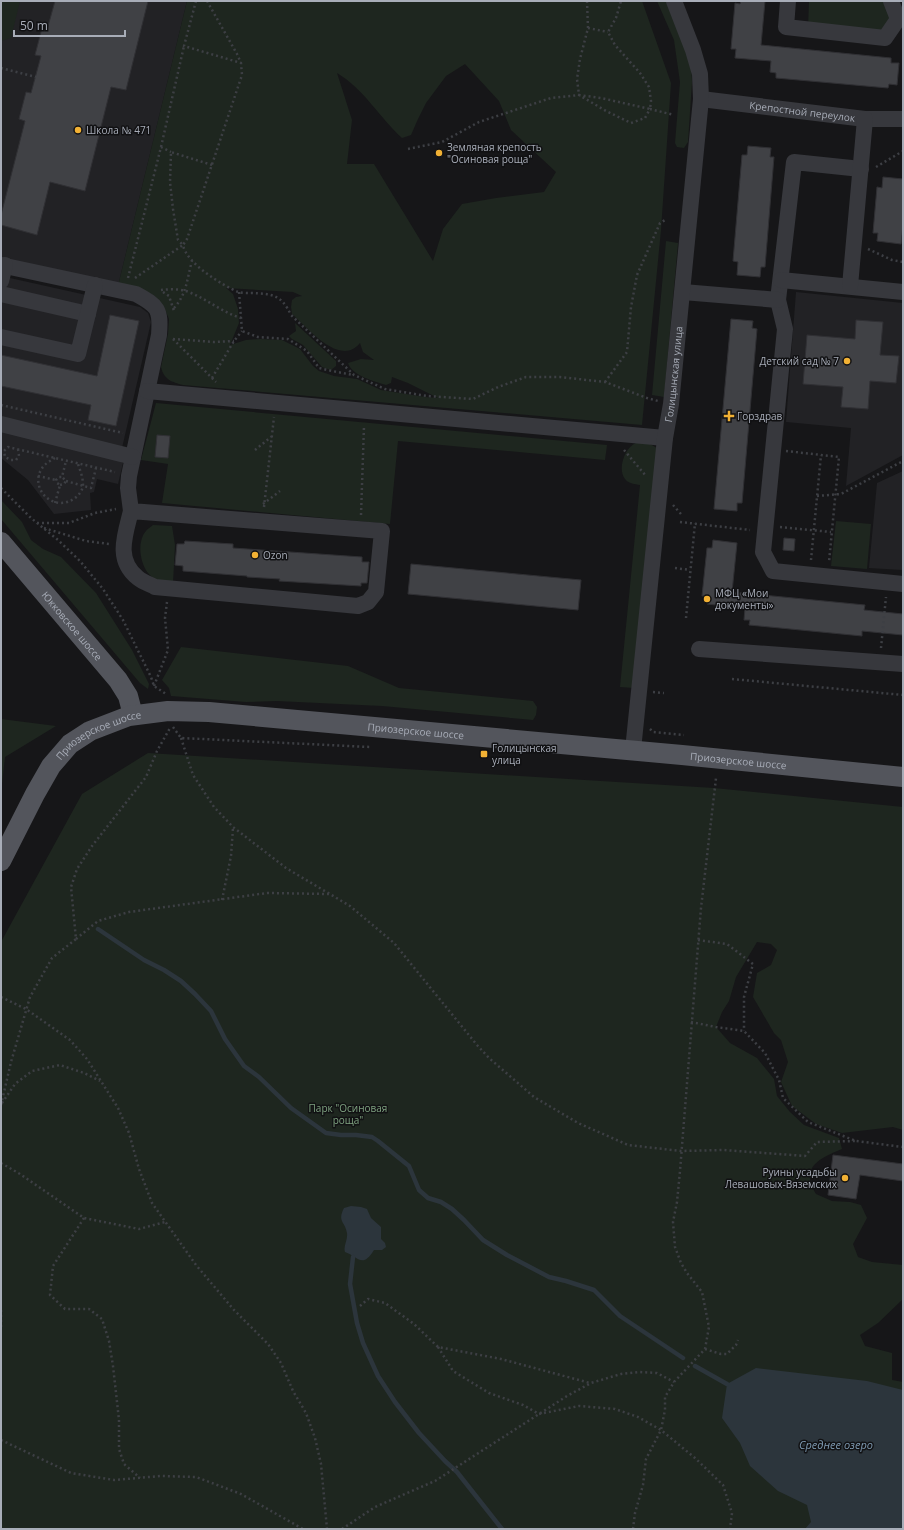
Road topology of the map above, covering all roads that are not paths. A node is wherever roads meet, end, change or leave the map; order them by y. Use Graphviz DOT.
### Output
graph roads {
  1 [pos="674,1"];
  2 [pos="788,1"];
  3 [pos="890,1"];
  4 [pos="701,99"];
  5 [pos="866,119"];
  6 [pos="903,119"];
  7 [pos="868,169"];
  8 [pos="3,265"];
  9 [pos="781,280"];
  10 [pos="1,281"];
  11 [pos="94,285"];
  12 [pos="850,286"];
  13 [pos="682,292"];
  14 [pos="903,292"];
  15 [pos="1,294"];
  16 [pos="778,300"];
  17 [pos="88,314"];
  18 [pos="1,337"];
  19 [pos="147,391"];
  20 [pos="1,424"];
  21 [pos="665,438"];
  22 [pos="129,456"];
  23 [pos="131,511"];
  24 [pos="1,542"];
  25 [pos="895,583"];
  26 [pos="699,649"];
  27 [pos="903,664"];
  28 [pos="133,715"];
  29 [pos="633,750"];
  30 [pos="903,777"];
  31 [pos="1,861"];
  1 -- 4 [label="street, Голицынская улица"];
  2 -- 3 [label="street"];
  4 -- 5 [label="street, Крепостной переулок"];
  4 -- 13 [label="street, Голицынская улица"];
  5 -- 6 [label="street, Крепостной переулок"];
  5 -- 7 [label="street"];
  7 -- 9 [label="street"];
  7 -- 12 [label="street"];
  8 -- 10 [label="street"];
  8 -- 11 [label="street"];
  9 -- 12 [label="street"];
  9 -- 16 [label="street"];
  11 -- 17 [label="street"];
  11 -- 19 [label="street"];
  12 -- 14 [label="street"];
  13 -- 16 [label="street"];
  13 -- 21 [label="street, Голицынская улица"];
  15 -- 17 [label="street"];
  16 -- 25 [label="street"];
  17 -- 18 [label="street"];
  19 -- 21 [label="street"];
  19 -- 22 [label="street"];
  20 -- 22 [label="street"];
  21 -- 29 [label="street, Голицынская улица"];
  22 -- 23 [label="street"];
  23 -- 23 [label="street"];
  24 -- 28 [label="main road, Юкковское шоссе"];
  26 -- 27 [label="street"];
  28 -- 29 [label="main road, Приозерское шоссе"];
  28 -- 31 [label="main road, Приозерское шоссе"];
  29 -- 30 [label="main road, Приозерское шоссе"];
}
